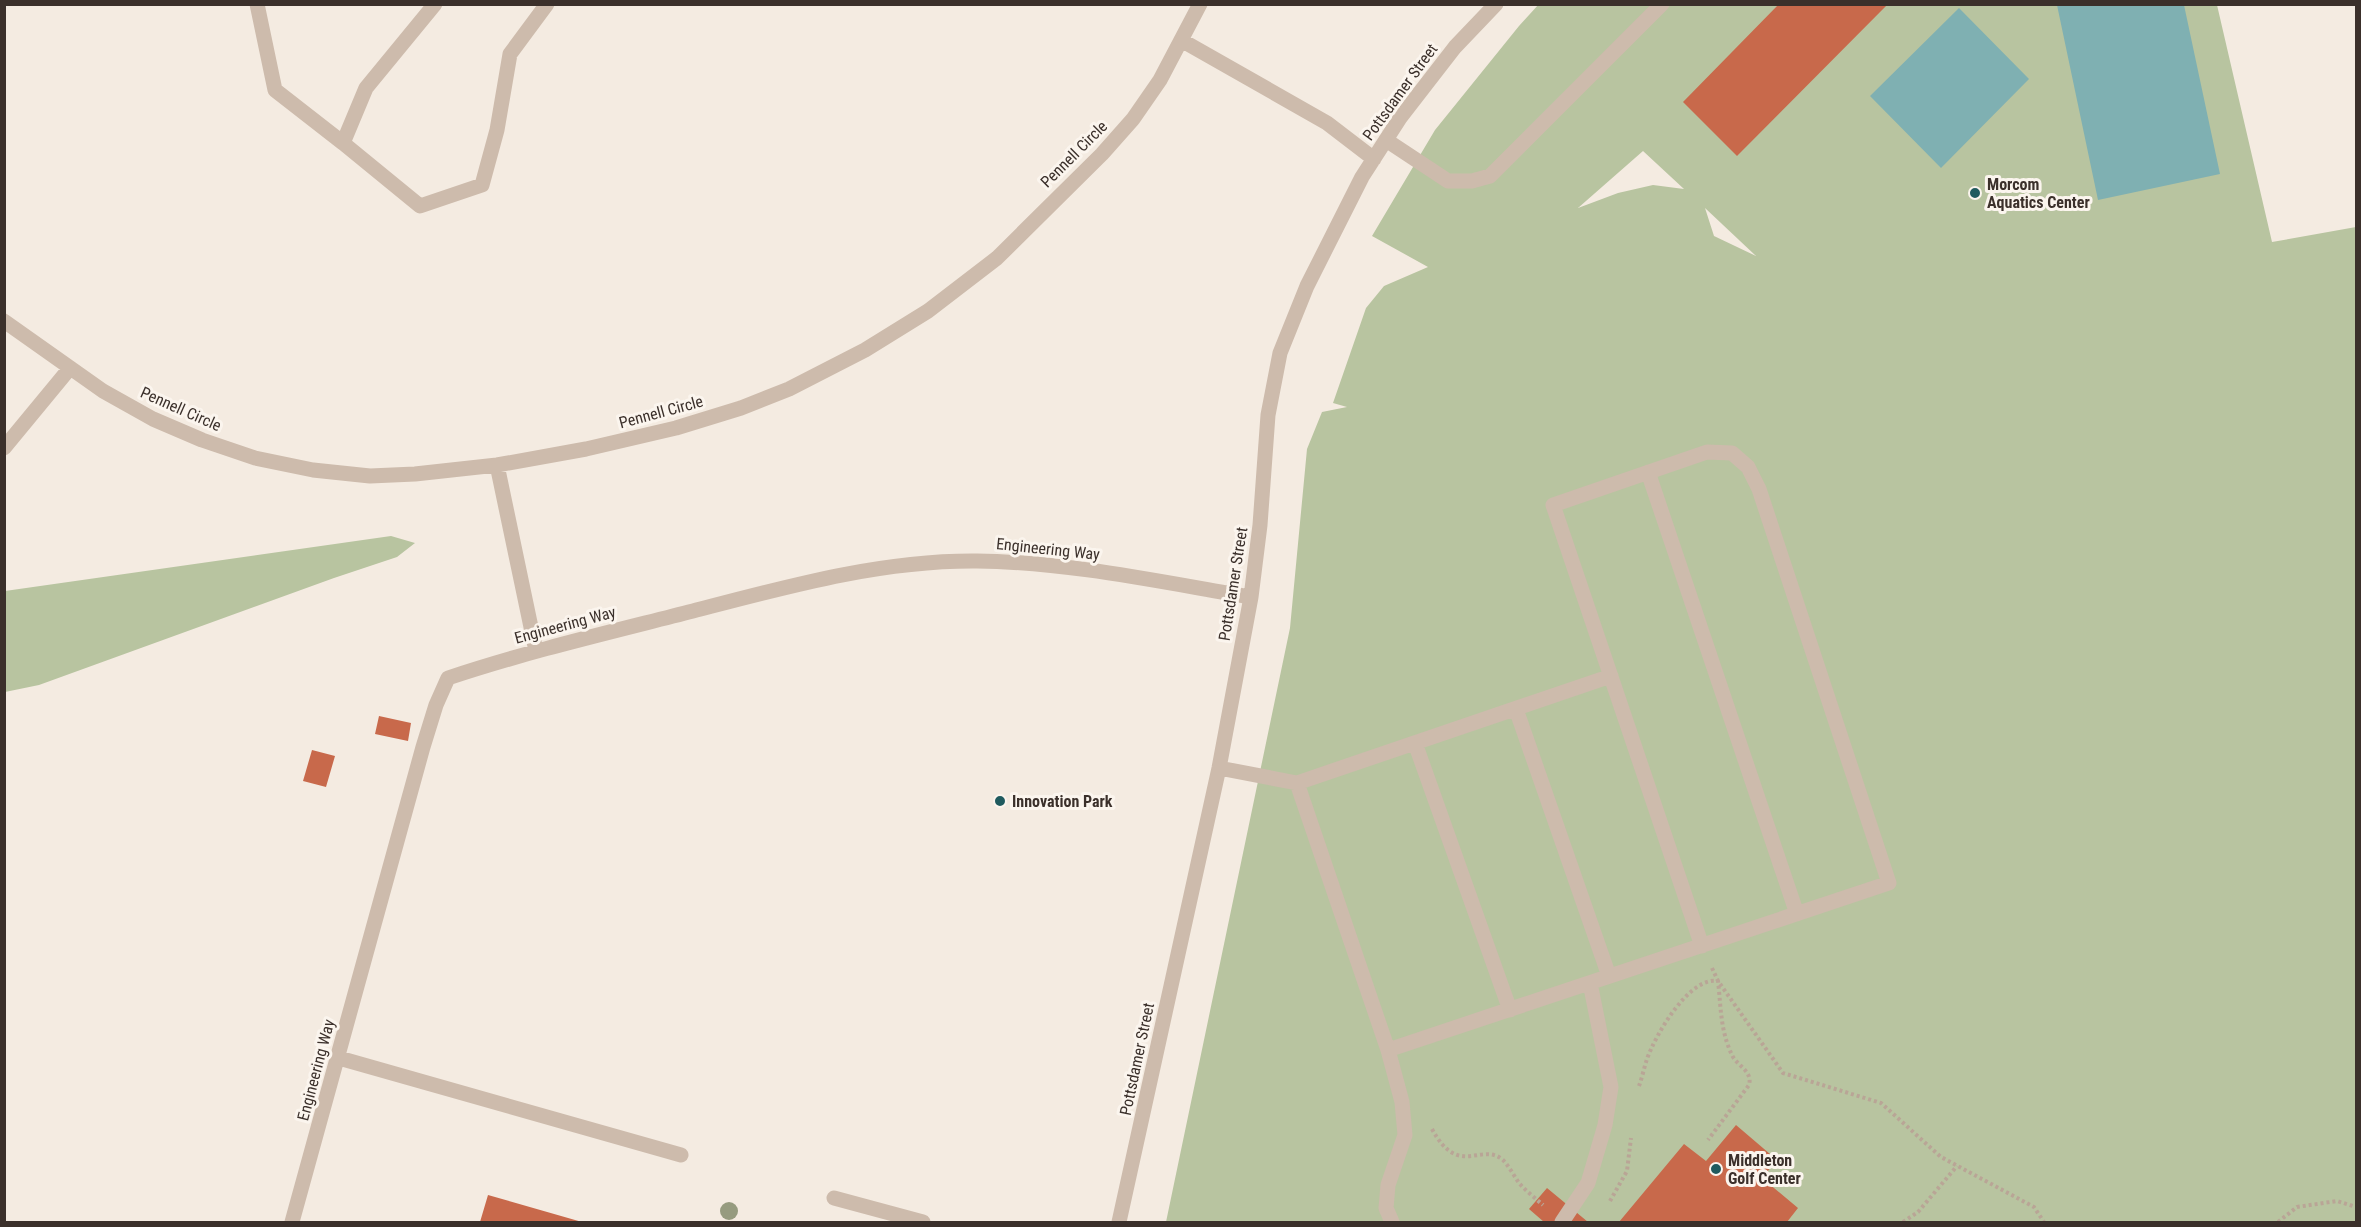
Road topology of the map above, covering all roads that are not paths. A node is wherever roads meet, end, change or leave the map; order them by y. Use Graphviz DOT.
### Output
graph roads {
  1 [pos="257,4"];
  2 [pos="435,4"];
  3 [pos="547,4"];
  4 [pos="1200,4"];
  5 [pos="1496,4"];
  6 [pos="1662,4"];
  7 [pos="1181,40"];
  8 [pos="1386,140"];
  9 [pos="343,143"];
  10 [pos="1374,159"];
  11 [pos="4,321"];
  12 [pos="70,368"];
  13 [pos="4,448"];
  14 [pos="497,465"];
  15 [pos="1648,472"];
  16 [pos="1251,597"];
  17 [pos="536,651"];
  18 [pos="1611,676"];
  19 [pos="1516,709"];
  20 [pos="1415,743"];
  21 [pos="1219,768"];
  22 [pos="1297,783"];
  23 [pos="1797,914"];
  24 [pos="1702,945"];
  25 [pos="1609,976"];
  26 [pos="1590,983"];
  27 [pos="1510,1010"];
  28 [pos="1388,1050"];
  29 [pos="339,1058"];
  30 [pos="681,1155"];
  31 [pos="834,1198"];
  32 [pos="292,1222"];
  33 [pos="922,1222"];
  34 [pos="1119,1222"];
  35 [pos="1392,1222"];
  36 [pos="1562,1222"];
  1 -- 9 [label="street"];
  2 -- 9 [label="street"];
  3 -- 9 [label="street"];
  4 -- 7 [label="street, Pennell Circle"];
  5 -- 8 [label="street, Pottsdamer Street"];
  6 -- 8 [label="street"];
  7 -- 10 [label="street"];
  7 -- 14 [label="street, Pennell Circle"];
  8 -- 10 [label="street, Pottsdamer Street"];
  10 -- 16 [label="street, Pottsdamer Street"];
  11 -- 12 [label="street, Pennell Circle"];
  12 -- 13 [label="street"];
  12 -- 14 [label="street, Pennell Circle"];
  14 -- 17 [label="street"];
  15 -- 18 [label="street"];
  15 -- 23 [label="street"];
  15 -- 23 [label="street"];
  16 -- 17 [label="street, Engineering Way"];
  16 -- 21 [label="street, Pottsdamer Street"];
  17 -- 29 [label="street, Engineering Way"];
  18 -- 19 [label="street"];
  18 -- 24 [label="street"];
  19 -- 20 [label="street"];
  19 -- 25 [label="street"];
  20 -- 22 [label="street"];
  20 -- 27 [label="street"];
  21 -- 22 [label="street"];
  21 -- 34 [label="street, Pottsdamer Street"];
  22 -- 28 [label="street"];
  23 -- 24 [label="street"];
  24 -- 25 [label="street"];
  25 -- 26 [label="street"];
  26 -- 27 [label="street"];
  26 -- 36 [label="street"];
  27 -- 28 [label="street"];
  28 -- 35 [label="street"];
  29 -- 30 [label="street"];
  29 -- 32 [label="street, Engineering Way"];
  31 -- 33 [label="street"];
}
